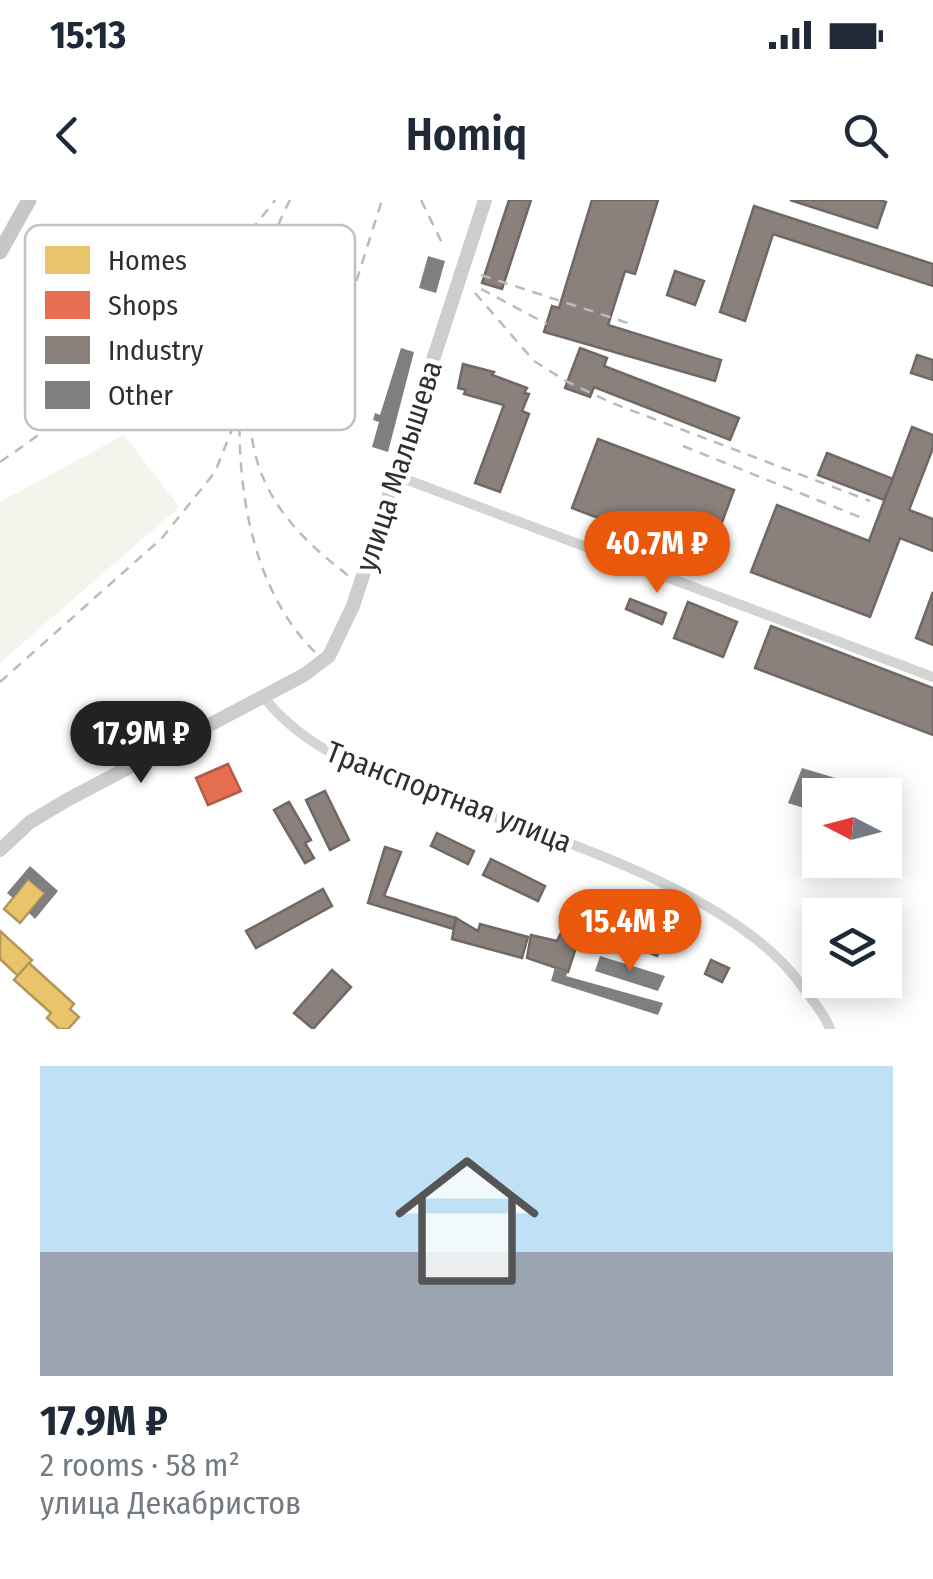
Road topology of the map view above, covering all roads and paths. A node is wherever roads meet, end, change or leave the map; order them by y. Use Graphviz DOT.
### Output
graph roads {
  1 [pos="29,200"];
  2 [pos="485,200"];
  3 [pos="0,252"];
  4 [pos="397,476"];
  5 [pos="933,677"];
  6 [pos="263,696"];
  7 [pos="0,850"];
  8 [pos="831,1028"];
  1 -- 3 [label="main road"];
  2 -- 4 [label="main road, улица Малышева"];
  4 -- 5 [label="street"];
  4 -- 6 [label="main road, улица Малышева"];
  6 -- 7 [label="main road, улица Малышева"];
  6 -- 8 [label="street, Транспортная улица"];
}
